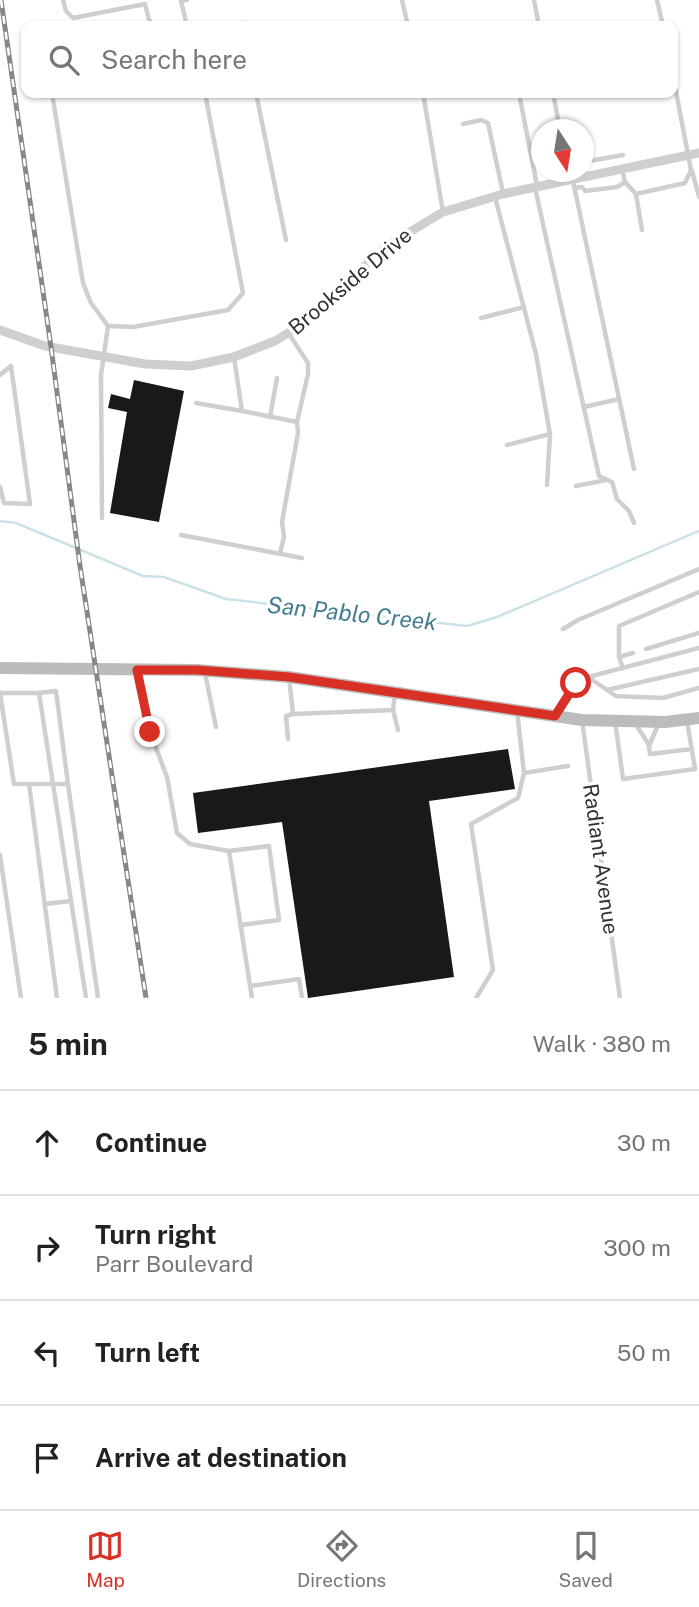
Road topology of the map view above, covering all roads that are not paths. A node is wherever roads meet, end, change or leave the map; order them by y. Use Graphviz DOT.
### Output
graph roads {
  1 [pos="63,0"];
  2 [pos="187,0"];
  3 [pos="402,0"];
  4 [pos="534,0"];
  5 [pos="657,0"];
  6 [pos="150,21"];
  7 [pos="186,21"];
  8 [pos="407,21"];
  9 [pos="538,21"];
  10 [pos="662,21"];
  11 [pos="678,95"];
  12 [pos="53,98"];
  13 [pos="206,98"];
  14 [pos="257,98"];
  15 [pos="424,98"];
  16 [pos="520,98"];
  17 [pos="554,98"];
  18 [pos="558,119"];
  19 [pos="463,124"];
  20 [pos="694,154"];
  21 [pos="623,155"];
  22 [pos="594,160"];
  23 [pos="622,169"];
  24 [pos="691,170"];
  25 [pos="594,174"];
  26 [pos="558,182"];
  27 [pos="576,182"];
  28 [pos="578,182"];
  29 [pos="625,182"];
  30 [pos="536,187"];
  31 [pos="636,194"];
  32 [pos="499,195"];
  33 [pos="699,197"];
  34 [pos="443,212"];
  35 [pos="642,230"];
  36 [pos="286,240"];
  37 [pos="524,307"];
  38 [pos="481,318"];
  39 [pos="108,326"];
  40 [pos="0,330"];
  41 [pos="288,333"];
  42 [pos="103,356"];
  43 [pos="234,358"];
  44 [pos="0,376"];
  45 [pos="277,378"];
  46 [pos="620,400"];
  47 [pos="196,402"];
  48 [pos="584,407"];
  49 [pos="242,411"];
  50 [pos="270,417"];
  51 [pos="297,422"];
  52 [pos="550,434"];
  53 [pos="507,445"];
  54 [pos="634,469"];
  55 [pos="606,479"];
  56 [pos="547,485"];
  57 [pos="576,486"];
  58 [pos="0,487"];
  59 [pos="102,519"];
  60 [pos="634,523"];
  61 [pos="181,535"];
  62 [pos="280,554"];
  63 [pos="302,558"];
  64 [pos="699,569"];
  65 [pos="699,592"];
  66 [pos="563,629"];
  67 [pos="699,633"];
  68 [pos="699,648"];
  69 [pos="646,649"];
  70 [pos="633,653"];
  71 [pos="619,657"];
  72 [pos="0,668"];
  73 [pos="623,668"];
  74 [pos="699,669"];
  75 [pos="137,670"];
  76 [pos="204,670"];
  77 [pos="289,677"];
  78 [pos="588,677"];
  79 [pos="699,688"];
  80 [pos="606,690"];
  81 [pos="0,693"];
  82 [pos="39,693"];
  83 [pos="395,693"];
  84 [pos="393,710"];
  85 [pos="517,710"];
  86 [pos="293,715"];
  87 [pos="555,716"];
  88 [pos="693,719"];
  89 [pos="582,720"];
  90 [pos="615,721"];
  91 [pos="635,722"];
  92 [pos="659,722"];
  93 [pos="216,727"];
  94 [pos="398,730"];
  95 [pos="288,739"];
  96 [pos="649,746"];
  97 [pos="692,749"];
  98 [pos="568,766"];
  99 [pos="524,773"];
  100 [pos="29,784"];
  101 [pos="53,784"];
  102 [pos="68,784"];
  103 [pos="229,851"];
  104 [pos="0,855"];
  105 [pos="71,901"];
  106 [pos="45,904"];
  107 [pos="241,925"];
  108 [pos="250,986"];
  109 [pos="21,998"];
  110 [pos="57,998"];
  111 [pos="86,998"];
  112 [pos="98,998"];
  113 [pos="252,998"];
  114 [pos="302,998"];
  115 [pos="476,998"];
  116 [pos="620,998"];
  1 -- 6 [label="lane"];
  2 -- 7 [label="lane"];
  3 -- 8 [label="lane"];
  4 -- 9 [label="lane"];
  5 -- 10 [label="lane"];
  11 -- 20 [label="lane"];
  12 -- 39 [label="lane"];
  13 -- 39 [label="lane"];
  14 -- 36 [label="lane"];
  15 -- 34 [label="lane"];
  16 -- 30 [label="lane"];
  17 -- 18 [label="lane"];
  19 -- 32 [label="lane"];
  20 -- 23 [label="street, Brookside Drive"];
  20 -- 24 [label="lane"];
  21 -- 22 [label="lane"];
  23 -- 25 [label="street, Brookside Drive"];
  23 -- 29 [label="lane"];
  24 -- 31 [label="lane"];
  24 -- 33 [label="lane"];
  26 -- 30 [label="street, Brookside Drive"];
  27 -- 46 [label="lane"];
  28 -- 29 [label="lane"];
  29 -- 31 [label="lane"];
  30 -- 32 [label="street, Brookside Drive"];
  30 -- 48 [label="lane"];
  31 -- 35 [label="lane"];
  32 -- 34 [label="street, Brookside Drive"];
  32 -- 37 [label="lane"];
  34 -- 41 [label="street, Brookside Drive"];
  37 -- 38 [label="lane"];
  37 -- 52 [label="lane"];
  39 -- 42 [label="lane"];
  40 -- 42 [label="street, Brookside Drive"];
  41 -- 43 [label="street, Brookside Drive"];
  41 -- 51 [label="lane"];
  42 -- 43 [label="street, Brookside Drive"];
  42 -- 59 [label="lane"];
  43 -- 49 [label="lane"];
  44 -- 58 [label="lane"];
  45 -- 50 [label="lane"];
  46 -- 48 [label="lane"];
  46 -- 54 [label="lane"];
  47 -- 49 [label="lane"];
  48 -- 55 [label="lane"];
  49 -- 50 [label="lane"];
  50 -- 51 [label="lane"];
  51 -- 62 [label="lane"];
  52 -- 53 [label="lane"];
  52 -- 56 [label="lane"];
  55 -- 57 [label="lane"];
  55 -- 60 [label="lane"];
  61 -- 62 [label="lane"];
  62 -- 63 [label="lane"];
  64 -- 66 [label="lane"];
  65 -- 71 [label="lane"];
  67 -- 69 [label="lane"];
  68 -- 73 [label="lane"];
  70 -- 71 [label="lane"];
  71 -- 73 [label="lane"];
  72 -- 75 [label="street"];
  73 -- 78 [label="lane"];
  74 -- 80 [label="lane"];
  75 -- 76 [label="street"];
  75 -- 103 [label="lane"];
  76 -- 77 [label="street"];
  76 -- 93 [label="lane"];
  77 -- 83 [label="street"];
  77 -- 86 [label="lane"];
  78 -- 80 [label="lane"];
  78 -- 87 [label="lane"];
  79 -- 80 [label="lane"];
  81 -- 82 [label="lane"];
  81 -- 100 [label="lane"];
  82 -- 101 [label="lane"];
  82 -- 102 [label="lane"];
  83 -- 84 [label="lane"];
  83 -- 85 [label="street"];
  84 -- 86 [label="lane"];
  84 -- 94 [label="lane"];
  85 -- 87 [label="street"];
  85 -- 99 [label="lane"];
  86 -- 95 [label="lane"];
  87 -- 89 [label="street"];
  88 -- 92 [label="street"];
  88 -- 97 [label="lane"];
  89 -- 90 [label="street"];
  89 -- 116 [label="lane, Radiant Avenue"];
  90 -- 91 [label="street"];
  90 -- 97 [label="lane"];
  91 -- 92 [label="street"];
  91 -- 96 [label="lane"];
  92 -- 96 [label="lane"];
  96 -- 97 [label="lane"];
  98 -- 99 [label="lane"];
  99 -- 115 [label="lane"];
  100 -- 101 [label="lane"];
  100 -- 106 [label="lane"];
  101 -- 102 [label="lane"];
  101 -- 105 [label="lane"];
  102 -- 112 [label="lane"];
  103 -- 107 [label="lane"];
  103 -- 107 [label="lane"];
  104 -- 109 [label="lane"];
  105 -- 106 [label="lane"];
  105 -- 111 [label="lane"];
  106 -- 110 [label="lane"];
  107 -- 108 [label="lane"];
  108 -- 113 [label="lane"];
  108 -- 114 [label="lane"];
}
